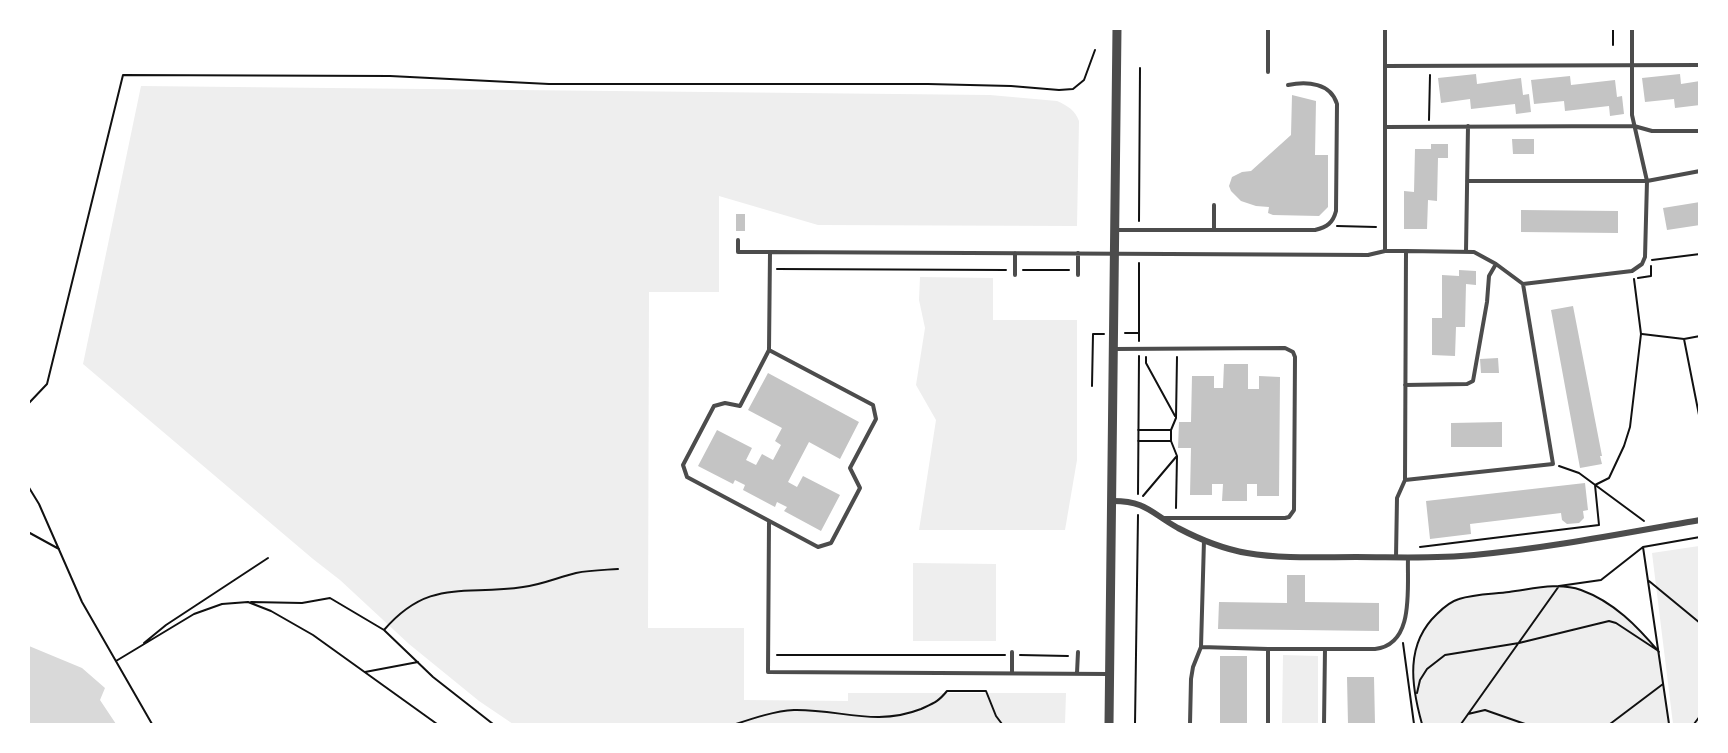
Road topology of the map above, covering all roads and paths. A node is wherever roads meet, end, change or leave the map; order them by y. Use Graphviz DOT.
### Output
graph roads {
  1 [pos="1117,28"];
  2 [pos="1268,28"];
  3 [pos="1385,28"];
  4 [pos="1613,28"];
  5 [pos="1632,28"];
  6 [pos="1613,45"];
  7 [pos="1095,50"];
  8 [pos="1631,64"];
  9 [pos="1700,64"];
  10 [pos="1385,66"];
  11 [pos="1430,66"];
  12 [pos="1140,68"];
  13 [pos="1268,72"];
  14 [pos="1288,84"];
  15 [pos="1430,126"];
  16 [pos="1468,126"];
  17 [pos="1634,126"];
  18 [pos="1385,127"];
  19 [pos="1700,131"];
  20 [pos="1700,171"];
  21 [pos="1467,181"];
  22 [pos="1647,181"];
  23 [pos="1214,205"];
  24 [pos="1114,230"];
  25 [pos="1139,230"];
  26 [pos="1214,230"];
  27 [pos="738,240"];
  28 [pos="1466,250"];
  29 [pos="1385,251"];
  30 [pos="1406,251"];
  31 [pos="770,252"];
  32 [pos="1015,253"];
  33 [pos="1078,253"];
  34 [pos="1114,253"];
  35 [pos="1139,254"];
  36 [pos="1700,254"];
  37 [pos="1496,264"];
  38 [pos="770,268"];
  39 [pos="1015,273"];
  40 [pos="1078,273"];
  41 [pos="1523,284"];
  42 [pos="1641,334"];
  43 [pos="1700,336"];
  44 [pos="1684,339"];
  45 [pos="1139,348"];
  46 [pos="1146,348"];
  47 [pos="1177,348"];
  48 [pos="1113,349"];
  49 [pos="769,350"];
  50 [pos="1405,385"];
  51 [pos="28,404"];
  52 [pos="1176,418"];
  53 [pos="1700,420"];
  54 [pos="1138,430"];
  55 [pos="1171,430"];
  56 [pos="1138,441"];
  57 [pos="1172,441"];
  58 [pos="1177,456"];
  59 [pos="1553,464"];
  60 [pos="1405,480"];
  61 [pos="1595,485"];
  62 [pos="28,486"];
  63 [pos="1113,501"];
  64 [pos="1138,503"];
  65 [pos="1162,518"];
  66 [pos="1176,518"];
  67 [pos="1700,520"];
  68 [pos="769,521"];
  69 [pos="1645,521"];
  70 [pos="1662,526"];
  71 [pos="28,532"];
  72 [pos="1700,537"];
  73 [pos="1204,539"];
  74 [pos="1665,543"];
  75 [pos="1417,547"];
  76 [pos="1643,547"];
  77 [pos="59,549"];
  78 [pos="1396,557"];
  79 [pos="1407,557"];
  80 [pos="268,558"];
  81 [pos="618,569"];
  82 [pos="1649,581"];
  83 [pos="1558,586"];
  84 [pos="248,602"];
  85 [pos="1700,623"];
  86 [pos="384,630"];
  87 [pos="1402,631"];
  88 [pos="1519,643"];
  89 [pos="1201,647"];
  90 [pos="137,648"];
  91 [pos="1268,649"];
  92 [pos="1325,649"];
  93 [pos="1659,651"];
  94 [pos="1012,653"];
  95 [pos="1078,654"];
  96 [pos="768,655"];
  97 [pos="116,661"];
  98 [pos="418,662"];
  99 [pos="365,672"];
  100 [pos="1012,673"];
  101 [pos="1077,673"];
  102 [pos="1110,674"];
  103 [pos="1663,684"];
  104 [pos="1416,696"];
  105 [pos="1467,714"];
  106 [pos="1700,716"];
  107 [pos="152,724"];
  108 [pos="437,724"];
  109 [pos="493,724"];
  110 [pos="736,724"];
  111 [pos="1002,724"];
  112 [pos="1109,724"];
  113 [pos="1135,724"];
  114 [pos="1190,724"];
  115 [pos="1268,724"];
  116 [pos="1324,724"];
  117 [pos="1414,724"];
  118 [pos="1422,724"];
  119 [pos="1461,724"];
  120 [pos="1525,724"];
  121 [pos="1610,724"];
  122 [pos="1669,724"];
  123 [pos="1694,724"];
  1 -- 24 [label="street"];
  2 -- 13 [label="lane"];
  3 -- 10 [label="lane"];
  4 -- 6 [label="path"];
  5 -- 8 [label="lane"];
  7 -- 51 [label="path"];
  8 -- 9 [label="lane"];
  8 -- 11 [label="lane"];
  8 -- 17 [label="lane"];
  10 -- 11 [label="lane"];
  10 -- 18 [label="lane"];
  11 -- 15 [label="path"];
  12 -- 25 [label="path"];
  14 -- 26 [label="lane"];
  15 -- 16 [label="lane"];
  15 -- 18 [label="lane"];
  16 -- 17 [label="lane"];
  16 -- 21 [label="lane"];
  17 -- 19 [label="lane"];
  17 -- 22 [label="lane"];
  18 -- 29 [label="lane"];
  20 -- 22 [label="lane"];
  21 -- 22 [label="lane"];
  21 -- 28 [label="lane"];
  22 -- 41 [label="lane"];
  23 -- 26 [label="lane"];
  24 -- 25 [label="lane"];
  24 -- 34 [label="street"];
  25 -- 26 [label="lane"];
  27 -- 31 [label="lane"];
  28 -- 30 [label="lane"];
  28 -- 37 [label="lane"];
  29 -- 30 [label="lane"];
  29 -- 35 [label="lane"];
  30 -- 50 [label="lane"];
  31 -- 32 [label="lane"];
  31 -- 38 [label="lane"];
  32 -- 33 [label="lane"];
  32 -- 39 [label="lane"];
  33 -- 34 [label="lane"];
  33 -- 40 [label="lane"];
  34 -- 35 [label="lane"];
  34 -- 48 [label="street"];
  35 -- 45 [label="path"];
  36 -- 42 [label="path"];
  37 -- 41 [label="lane"];
  37 -- 50 [label="lane"];
  38 -- 39 [label="path"];
  38 -- 49 [label="lane"];
  39 -- 40 [label="path"];
  41 -- 59 [label="lane"];
  42 -- 44 [label="path"];
  42 -- 61 [label="path"];
  43 -- 44 [label="path"];
  44 -- 53 [label="path"];
  45 -- 46 [label="lane"];
  45 -- 48 [label="lane"];
  45 -- 54 [label="path"];
  46 -- 47 [label="lane"];
  46 -- 52 [label="path"];
  47 -- 52 [label="path"];
  47 -- 66 [label="lane"];
  48 -- 63 [label="street"];
  49 -- 68 [label="lane"];
  49 -- 68 [label="lane"];
  50 -- 60 [label="lane"];
  52 -- 55 [label="path"];
  54 -- 55 [label="path"];
  54 -- 56 [label="path"];
  55 -- 57 [label="path"];
  56 -- 57 [label="path"];
  56 -- 64 [label="path"];
  57 -- 58 [label="path"];
  58 -- 64 [label="path"];
  58 -- 66 [label="path"];
  59 -- 60 [label="lane"];
  59 -- 61 [label="path"];
  60 -- 78 [label="lane"];
  61 -- 69 [label="path"];
  61 -- 75 [label="path"];
  62 -- 77 [label="path"];
  63 -- 64 [label="street"];
  63 -- 102 [label="street"];
  64 -- 65 [label="street"];
  64 -- 113 [label="path"];
  65 -- 66 [label="lane"];
  65 -- 73 [label="street"];
  67 -- 70 [label="street"];
  68 -- 96 [label="lane"];
  70 -- 74 [label="path"];
  70 -- 79 [label="street"];
  71 -- 77 [label="path"];
  72 -- 74 [label="path"];
  73 -- 78 [label="street"];
  73 -- 89 [label="lane"];
  74 -- 76 [label="path"];
  76 -- 82 [label="path"];
  76 -- 83 [label="path"];
  77 -- 97 [label="path"];
  78 -- 79 [label="street"];
  79 -- 87 [label="lane"];
  80 -- 90 [label="path"];
  81 -- 86 [label="path"];
  82 -- 85 [label="path"];
  82 -- 93 [label="path"];
  83 -- 88 [label="path"];
  83 -- 93 [label="path"];
  83 -- 104 [label="path"];
  84 -- 86 [label="path"];
  84 -- 90 [label="path"];
  84 -- 99 [label="path"];
  86 -- 98 [label="path"];
  87 -- 92 [label="lane"];
  87 -- 117 [label="path"];
  88 -- 93 [label="path"];
  88 -- 104 [label="path"];
  88 -- 105 [label="path"];
  89 -- 91 [label="lane"];
  89 -- 114 [label="lane"];
  90 -- 97 [label="path"];
  91 -- 92 [label="lane"];
  91 -- 115 [label="lane"];
  92 -- 116 [label="lane"];
  93 -- 103 [label="path"];
  94 -- 95 [label="path"];
  94 -- 96 [label="path"];
  94 -- 100 [label="lane"];
  95 -- 101 [label="lane"];
  96 -- 100 [label="lane"];
  97 -- 107 [label="path"];
  98 -- 99 [label="path"];
  98 -- 109 [label="path"];
  99 -- 108 [label="path"];
  100 -- 101 [label="lane"];
  101 -- 102 [label="lane"];
  102 -- 112 [label="street"];
  103 -- 121 [label="path"];
  103 -- 122 [label="path"];
  104 -- 118 [label="path"];
  105 -- 119 [label="path"];
  105 -- 120 [label="path"];
  106 -- 123 [label="path"];
  110 -- 111 [label="path"];
}
